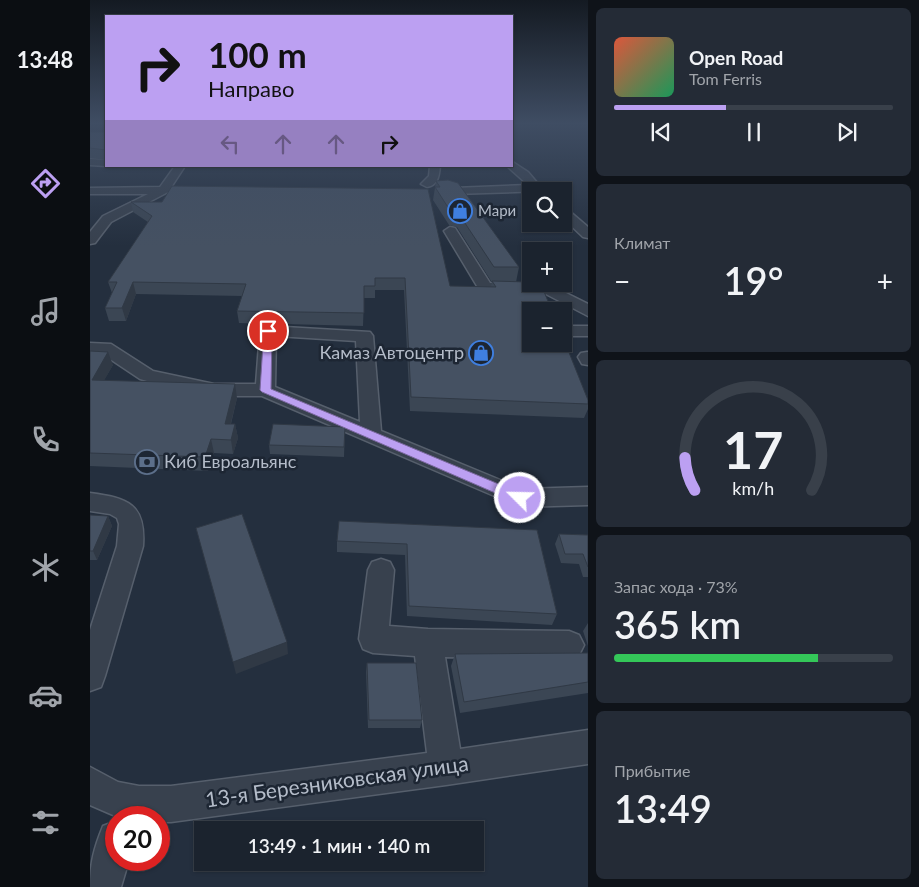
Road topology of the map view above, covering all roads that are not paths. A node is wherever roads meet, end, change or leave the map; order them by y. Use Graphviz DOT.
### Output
graph roads {
  1 [pos="513,166"];
  2 [pos="179,167"];
  3 [pos="435,167"];
  4 [pos="530,182"];
  5 [pos="427,184"];
  6 [pos="164,190"];
  7 [pos="522,190"];
  8 [pos="90,191"];
  9 [pos="454,191"];
  10 [pos="90,199"];
  11 [pos="143,201"];
  12 [pos="572,220"];
  13 [pos="450,231"];
  14 [pos="588,234"];
  15 [pos="90,240"];
  16 [pos="588,311"];
  17 [pos="572,331"];
  18 [pos="588,331"];
  19 [pos="90,348"];
  20 [pos="265,390"];
  21 [pos="371,434"];
  22 [pos="588,496"];
  23 [pos="90,502"];
  24 [pos="381,570"];
  25 [pos="428,643"];
  26 [pos="569,645"];
  27 [pos="90,676"];
  28 [pos="588,747"];
  29 [pos="446,768"];
  30 [pos="90,784"];
  31 [pos="119,806"];
  32 [pos="145,806"];
  33 [pos="107,871"];
  34 [pos="102,887"];
  1 -- 4 [label="street"];
  2 -- 6 [label="street"];
  3 -- 5 [label="street"];
  6 -- 8 [label="street"];
  6 -- 11 [label="street"];
  7 -- 9 [label="street"];
  10 -- 11 [label="street"];
  11 -- 15 [label="street"];
  12 -- 14 [label="street"];
  13 -- 16 [label="street"];
  17 -- 18 [label="street"];
  19 -- 20 [label="street"];
  20 -- 21 [label="street"];
  20 -- 21 [label="street"];
  21 -- 22 [label="street"];
  23 -- 27 [label="street"];
  24 -- 25 [label="street"];
  25 -- 26 [label="street"];
  25 -- 29 [label="street"];
  28 -- 29 [label="street, 13-я Березниковская улица"];
  29 -- 32 [label="street, 13-я Березниковская улица"];
  30 -- 31 [label="street, 13-я Березниковская улица"];
  33 -- 34 [label="street"];
}
